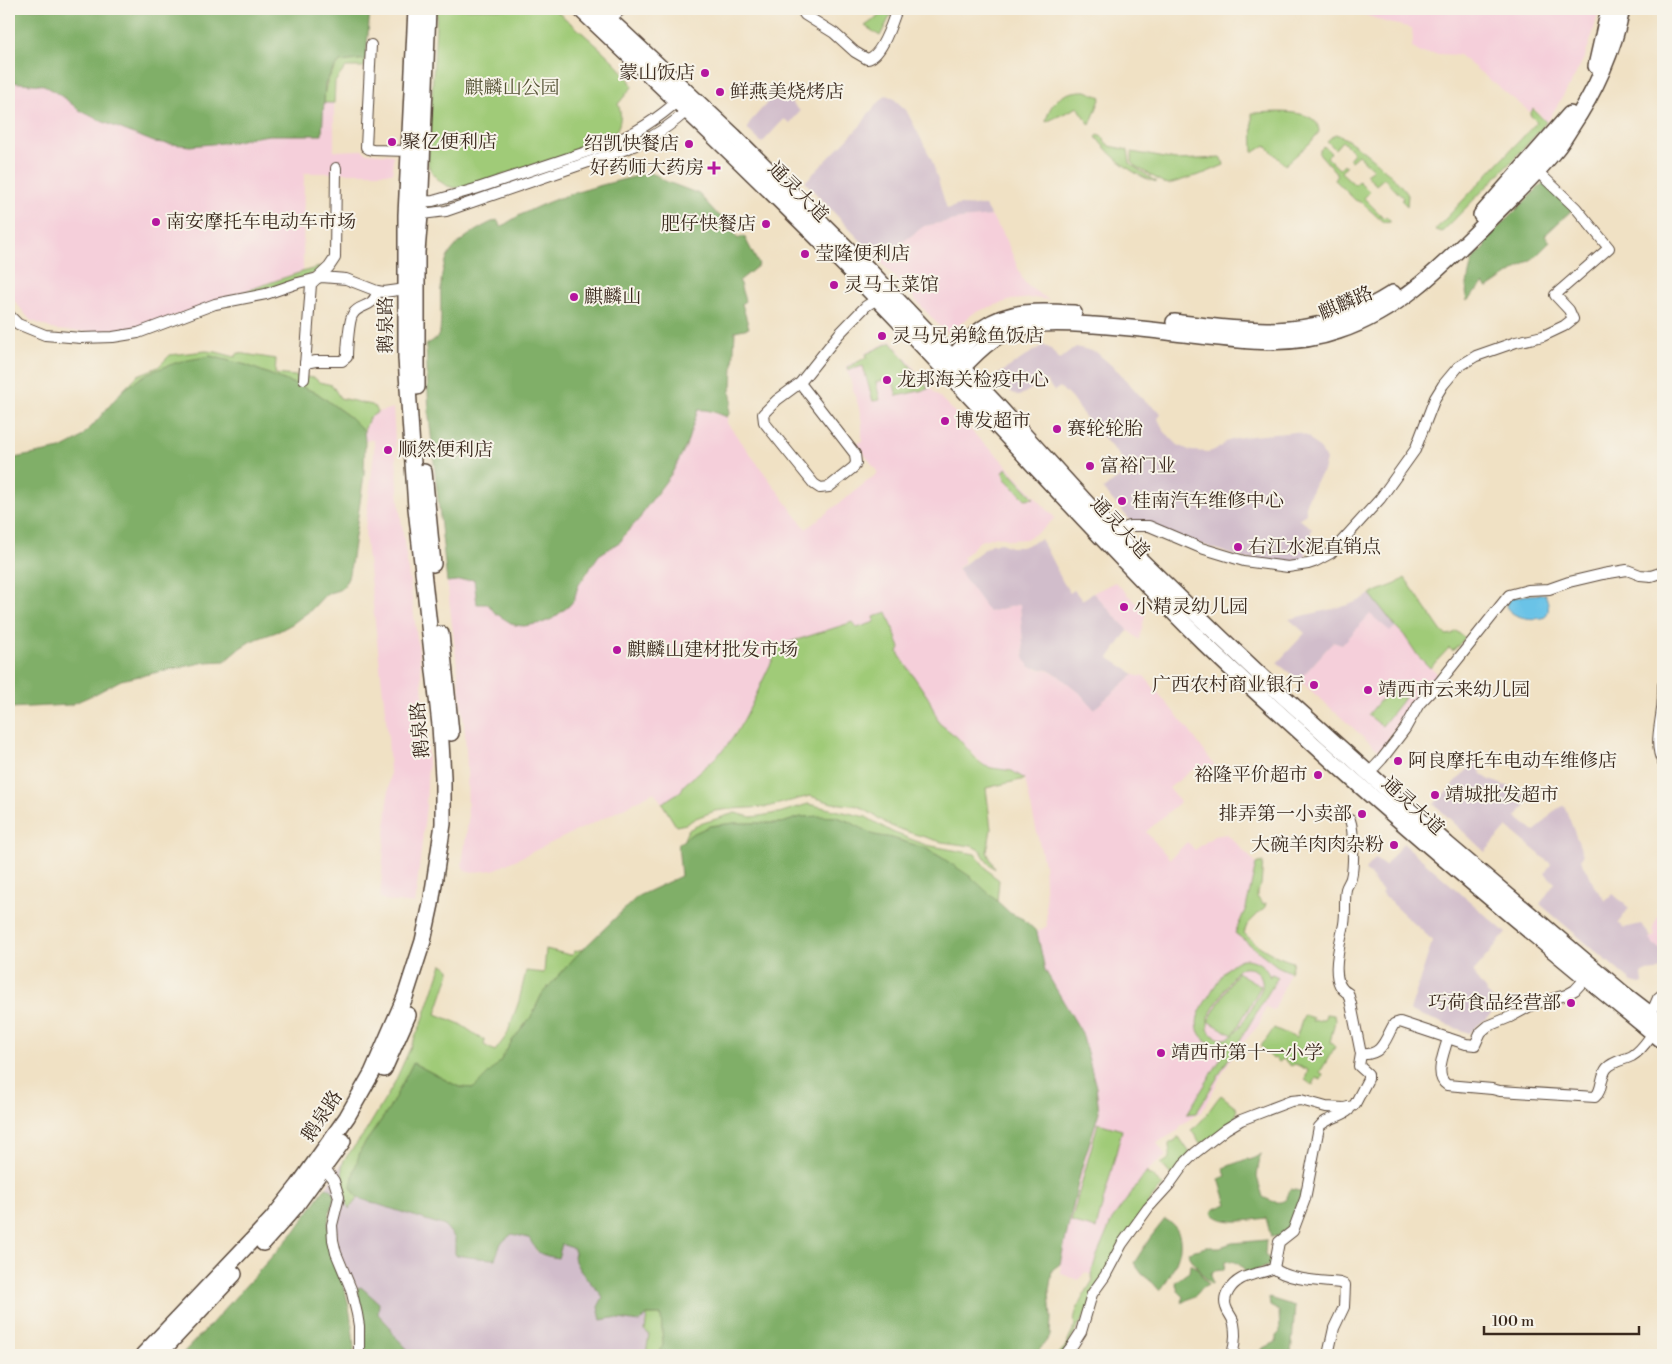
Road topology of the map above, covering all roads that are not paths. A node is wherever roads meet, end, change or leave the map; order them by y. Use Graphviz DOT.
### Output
graph roads {
  1 [pos="416,9"];
  2 [pos="428,9"];
  3 [pos="580,9"];
  4 [pos="622,9"];
  5 [pos="801,9"];
  6 [pos="897,9"];
  7 [pos="1609,9"];
  8 [pos="1622,9"];
  9 [pos="604,14"];
  10 [pos="371,45"];
  11 [pos="687,101"];
  12 [pos="408,151"];
  13 [pos="336,168"];
  14 [pos="1538,171"];
  15 [pos="413,209"];
  16 [pos="316,278"];
  17 [pos="406,289"];
  18 [pos="377,291"];
  19 [pos="877,299"];
  20 [pos="9,314"];
  21 [pos="305,363"];
  22 [pos="952,368"];
  23 [pos="304,379"];
  24 [pos="800,383"];
  25 [pos="1113,531"];
  26 [pos="1663,572"];
  27 [pos="1663,685"];
  28 [pos="1663,763"];
  29 [pos="1369,773"];
  30 [pos="1350,820"];
  31 [pos="1586,978"];
  32 [pos="1663,994"];
  33 [pos="1651,1014"];
  34 [pos="1660,1033"];
  35 [pos="1448,1038"];
  36 [pos="1361,1054"];
  37 [pos="1349,1107"];
  38 [pos="324,1167"];
  39 [pos="1274,1268"];
  40 [pos="143,1355"];
  41 [pos="158,1355"];
  42 [pos="359,1355"];
  43 [pos="1065,1355"];
  44 [pos="1232,1355"];
  45 [pos="1328,1355"];
  1 -- 12 [label="main road, 鹅泉路"];
  2 -- 15 [label="main road, 鹅泉路"];
  3 -- 11 [label="main road, 通灵大道"];
  4 -- 9 [label="street"];
  5 -- 6 [label="street"];
  7 -- 22 [label="main road, 麒麟路"];
  8 -- 14 [label="main road, 麒麟路"];
  9 -- 11 [label="main road, 通灵大道"];
  10 -- 12 [label="street"];
  11 -- 15 [label="street"];
  11 -- 15 [label="street"];
  11 -- 19 [label="main road, 通灵大道"];
  11 -- 22 [label="main road, 通灵大道"];
  12 -- 15 [label="main road, 鹅泉路"];
  13 -- 16 [label="street"];
  14 -- 22 [label="main road, 麒麟路"];
  14 -- 25 [label="street"];
  15 -- 17 [label="main road, 鹅泉路"];
  15 -- 38 [label="main road, 鹅泉路"];
  16 -- 18 [label="street"];
  16 -- 20 [label="street"];
  16 -- 21 [label="street"];
  17 -- 18 [label="street"];
  17 -- 40 [label="main road, 鹅泉路"];
  18 -- 21 [label="street"];
  19 -- 22 [label="main road, 通灵大道"];
  19 -- 24 [label="street"];
  21 -- 23 [label="street"];
  22 -- 25 [label="main road, 通灵大道"];
  22 -- 31 [label="main road, 通灵大道"];
  24 -- 24 [label="street"];
  25 -- 29 [label="main road, 通灵大道"];
  26 -- 29 [label="street"];
  27 -- 28 [label="street"];
  29 -- 33 [label="main road, 通灵大道"];
  30 -- 36 [label="street"];
  31 -- 34 [label="main road, 通灵大道"];
  31 -- 35 [label="street"];
  32 -- 33 [label="street"];
  33 -- 34 [label="main road, 通灵大道"];
  34 -- 35 [label="street"];
  35 -- 36 [label="street"];
  36 -- 37 [label="street"];
  37 -- 39 [label="street"];
  37 -- 43 [label="street"];
  38 -- 41 [label="main road, 鹅泉路"];
  38 -- 42 [label="street"];
  39 -- 44 [label="street"];
  39 -- 45 [label="street"];
}
